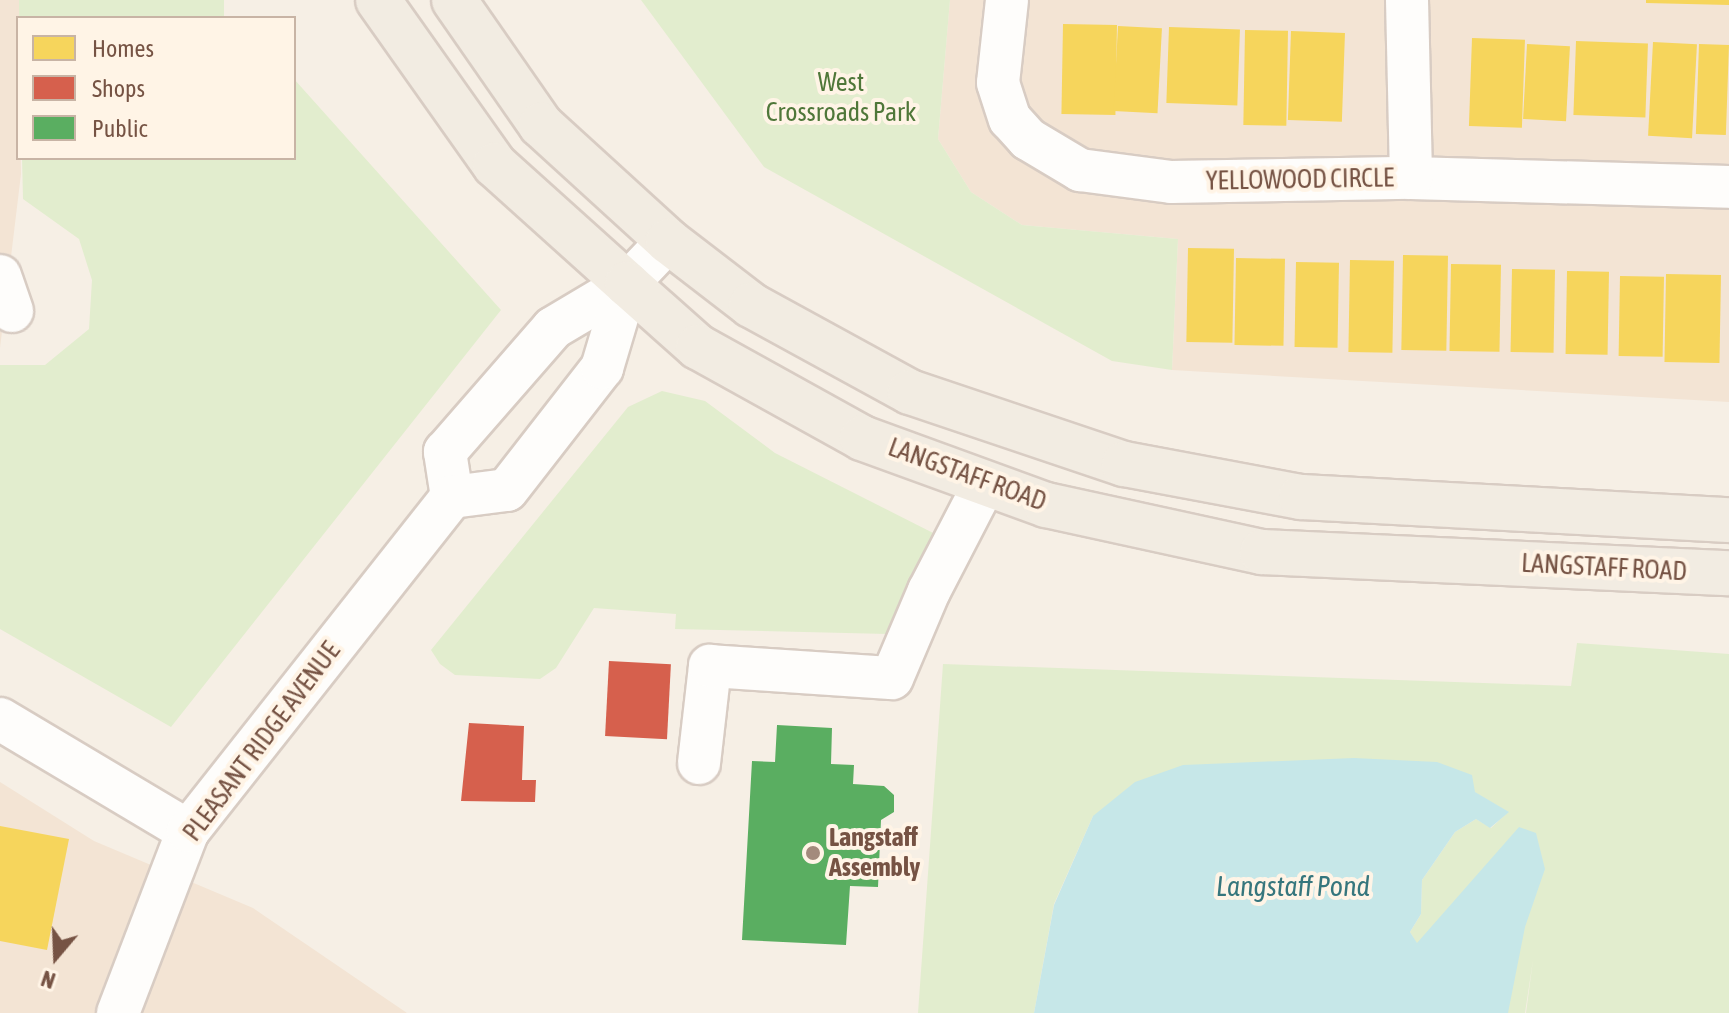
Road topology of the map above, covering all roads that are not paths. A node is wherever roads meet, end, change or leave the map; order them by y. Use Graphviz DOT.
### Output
graph roads {
  1 [pos="378,0"];
  2 [pos="454,0"];
  3 [pos="1007,0"];
  4 [pos="1407,0"];
  5 [pos="1411,178"];
  6 [pos="1729,187"];
  7 [pos="668,241"];
  8 [pos="627,284"];
  9 [pos="985,483"];
  10 [pos="452,497"];
  11 [pos="1729,520"];
  12 [pos="1729,573"];
  13 [pos="0,719"];
  14 [pos="699,763"];
  15 [pos="188,831"];
  16 [pos="118,1013"];
  1 -- 8 [label="main road, LANGSTAFF ROAD"];
  2 -- 7 [label="main road, LANGSTAFF ROAD"];
  3 -- 5 [label="street, YELLOWOOD CIRCLE"];
  4 -- 5 [label="street"];
  5 -- 6 [label="street, YELLOWOOD CIRCLE"];
  7 -- 8 [label="street"];
  7 -- 11 [label="main road, LANGSTAFF ROAD"];
  8 -- 9 [label="main road, LANGSTAFF ROAD"];
  8 -- 10 [label="street"];
  8 -- 10 [label="street"];
  9 -- 12 [label="main road, LANGSTAFF ROAD"];
  9 -- 14 [label="street"];
  10 -- 15 [label="street, PLEASANT RIDGE AVENUE"];
  13 -- 15 [label="street"];
  15 -- 16 [label="street, PLEASANT RIDGE AVENUE"];
}
